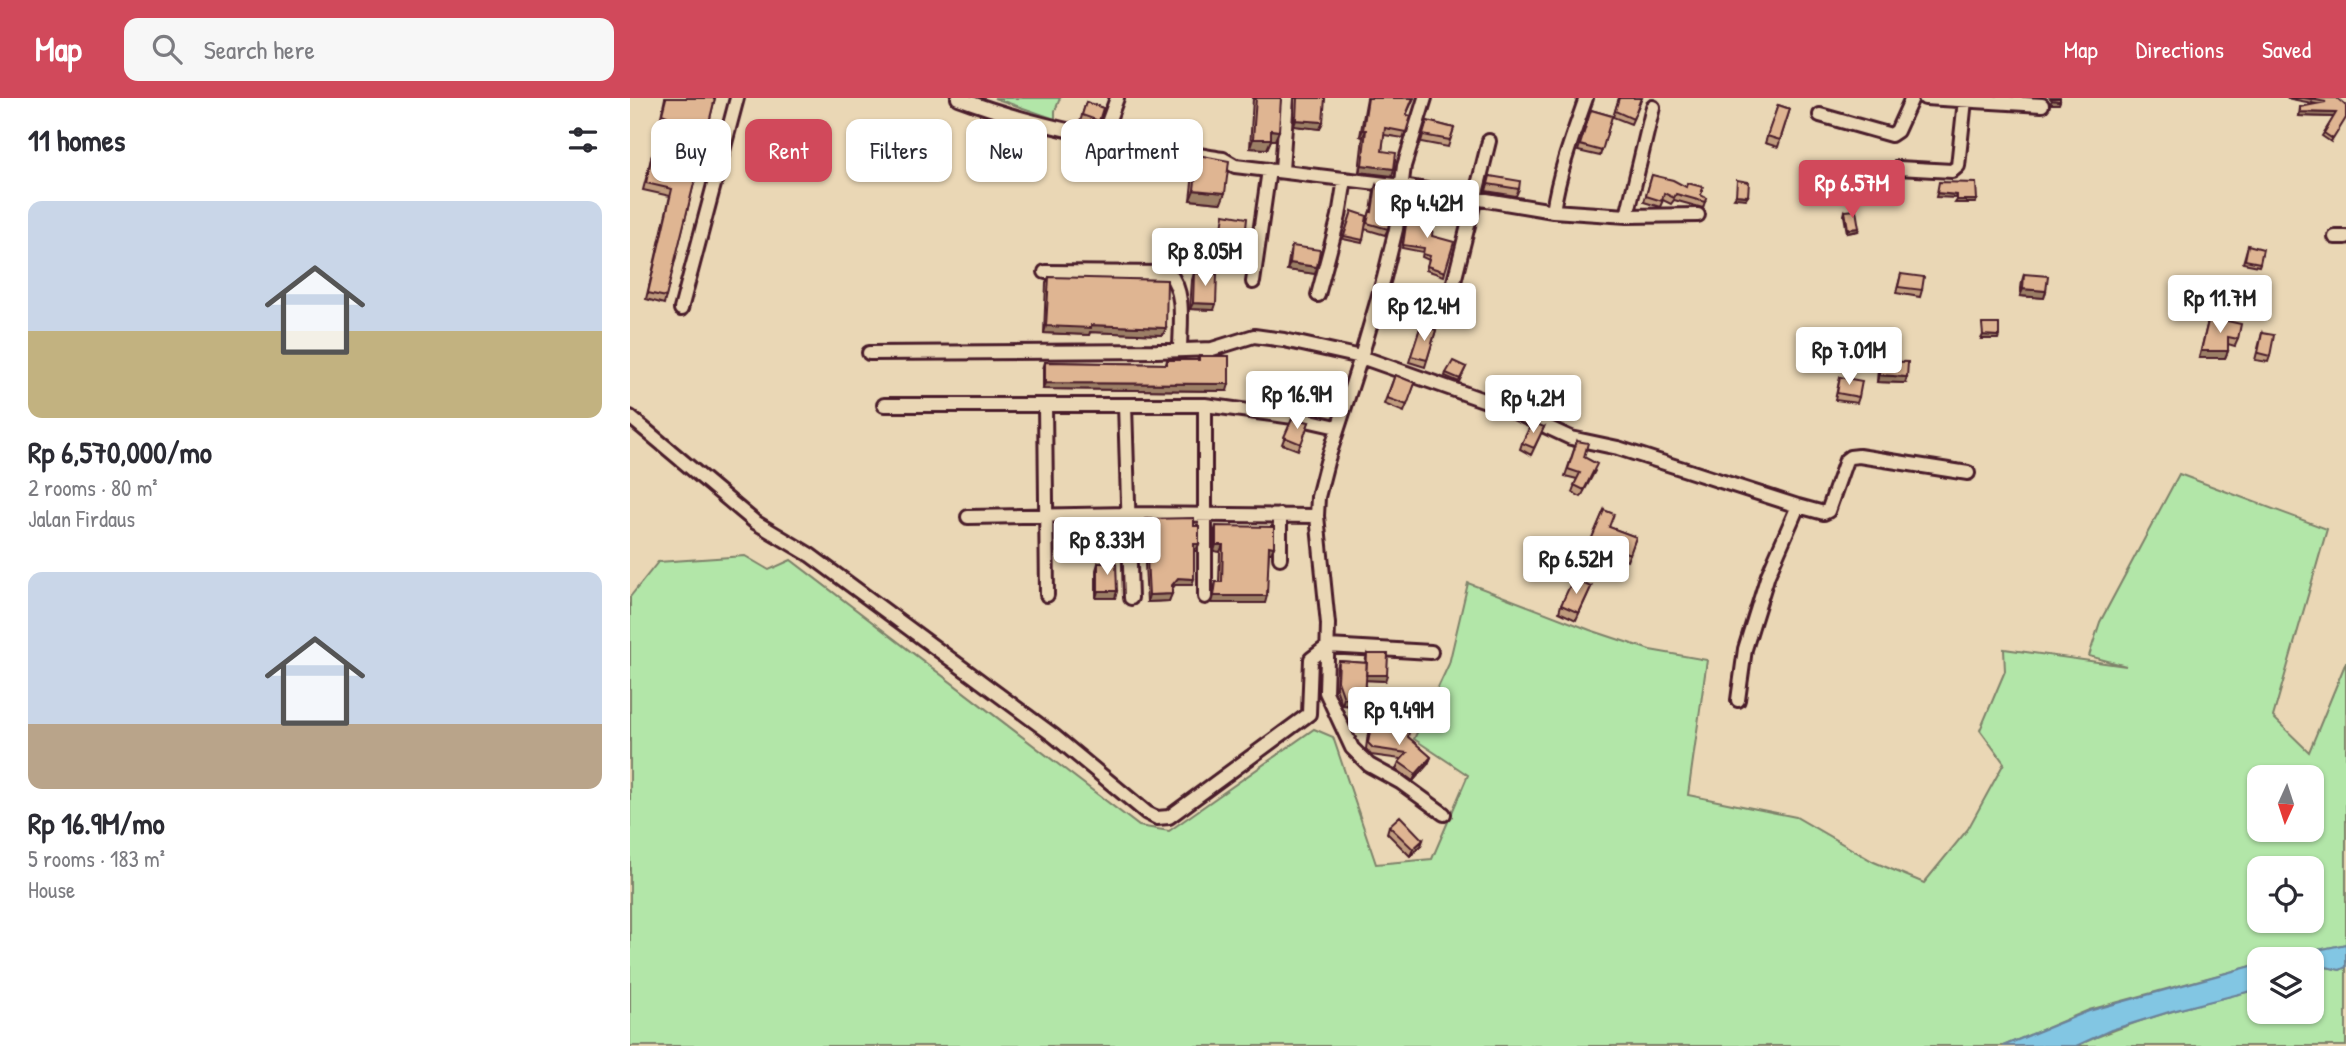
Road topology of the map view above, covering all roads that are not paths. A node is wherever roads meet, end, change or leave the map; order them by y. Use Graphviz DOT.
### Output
graph roads {
  1 [pos="737,98"];
  2 [pos="958,98"];
  3 [pos="1117,98"];
  4 [pos="1287,98"];
  5 [pos="1425,98"];
  6 [pos="1586,98"];
  7 [pos="1912,98"];
  8 [pos="1925,98"];
  9 [pos="1965,100"];
  10 [pos="2042,106"];
  11 [pos="1653,107"];
  12 [pos="1820,115"];
  13 [pos="1109,119"];
  14 [pos="1061,129"];
  15 [pos="1489,141"];
  16 [pos="1203,156"];
  17 [pos="1898,169"];
  18 [pos="1275,170"];
  19 [pos="1345,179"];
  20 [pos="1402,186"];
  21 [pos="1476,199"];
  22 [pos="1553,211"];
  23 [pos="1698,215"];
  24 [pos="1628,216"];
  25 [pos="1045,272"];
  26 [pos="1253,282"];
  27 [pos="1318,295"];
  28 [pos="681,309"];
  29 [pos="1447,310"];
  30 [pos="1180,350"];
  31 [pos="869,353"];
  32 [pos="1362,357"];
  33 [pos="884,405"];
  34 [pos="1045,405"];
  35 [pos="1125,405"];
  36 [pos="1205,405"];
  37 [pos="630,417"];
  38 [pos="1337,427"];
  39 [pos="1968,473"];
  40 [pos="1798,506"];
  41 [pos="1129,514"];
  42 [pos="1206,514"];
  43 [pos="1046,515"];
  44 [pos="1280,515"];
  45 [pos="1317,516"];
  46 [pos="968,517"];
  47 [pos="1280,558"];
  48 [pos="1047,595"];
  49 [pos="1205,597"];
  50 [pos="1131,598"];
  51 [pos="1328,646"];
  52 [pos="1431,652"];
  53 [pos="1738,700"];
  54 [pos="1444,814"];
  1 -- 28 [label="street"];
  2 -- 14 [label="street"];
  3 -- 13 [label="street"];
  4 -- 18 [label="street"];
  5 -- 20 [label="street"];
  6 -- 22 [label="street"];
  7 -- 12 [label="street"];
  8 -- 9 [label="street"];
  9 -- 10 [label="street"];
  9 -- 17 [label="street"];
  11 -- 24 [label="street"];
  15 -- 21 [label="street"];
  16 -- 18 [label="street"];
  18 -- 19 [label="street"];
  18 -- 26 [label="street"];
  19 -- 20 [label="street"];
  19 -- 27 [label="street"];
  20 -- 21 [label="street"];
  20 -- 32 [label="street"];
  21 -- 22 [label="street"];
  21 -- 29 [label="street"];
  22 -- 24 [label="street"];
  23 -- 24 [label="street"];
  25 -- 30 [label="street"];
  30 -- 31 [label="street"];
  30 -- 32 [label="street"];
  32 -- 38 [label="street"];
  32 -- 40 [label="street"];
  33 -- 34 [label="street"];
  34 -- 35 [label="street"];
  34 -- 43 [label="street"];
  35 -- 36 [label="street"];
  35 -- 41 [label="street"];
  36 -- 38 [label="street"];
  36 -- 42 [label="street"];
  37 -- 51 [label="street"];
  38 -- 45 [label="street"];
  39 -- 40 [label="street"];
  40 -- 53 [label="street"];
  41 -- 42 [label="street"];
  41 -- 43 [label="street"];
  41 -- 50 [label="street"];
  42 -- 44 [label="street"];
  42 -- 49 [label="street"];
  43 -- 46 [label="street"];
  43 -- 48 [label="street"];
  44 -- 45 [label="street"];
  44 -- 47 [label="street"];
  45 -- 51 [label="street"];
  51 -- 52 [label="street"];
  51 -- 54 [label="street"];
}
